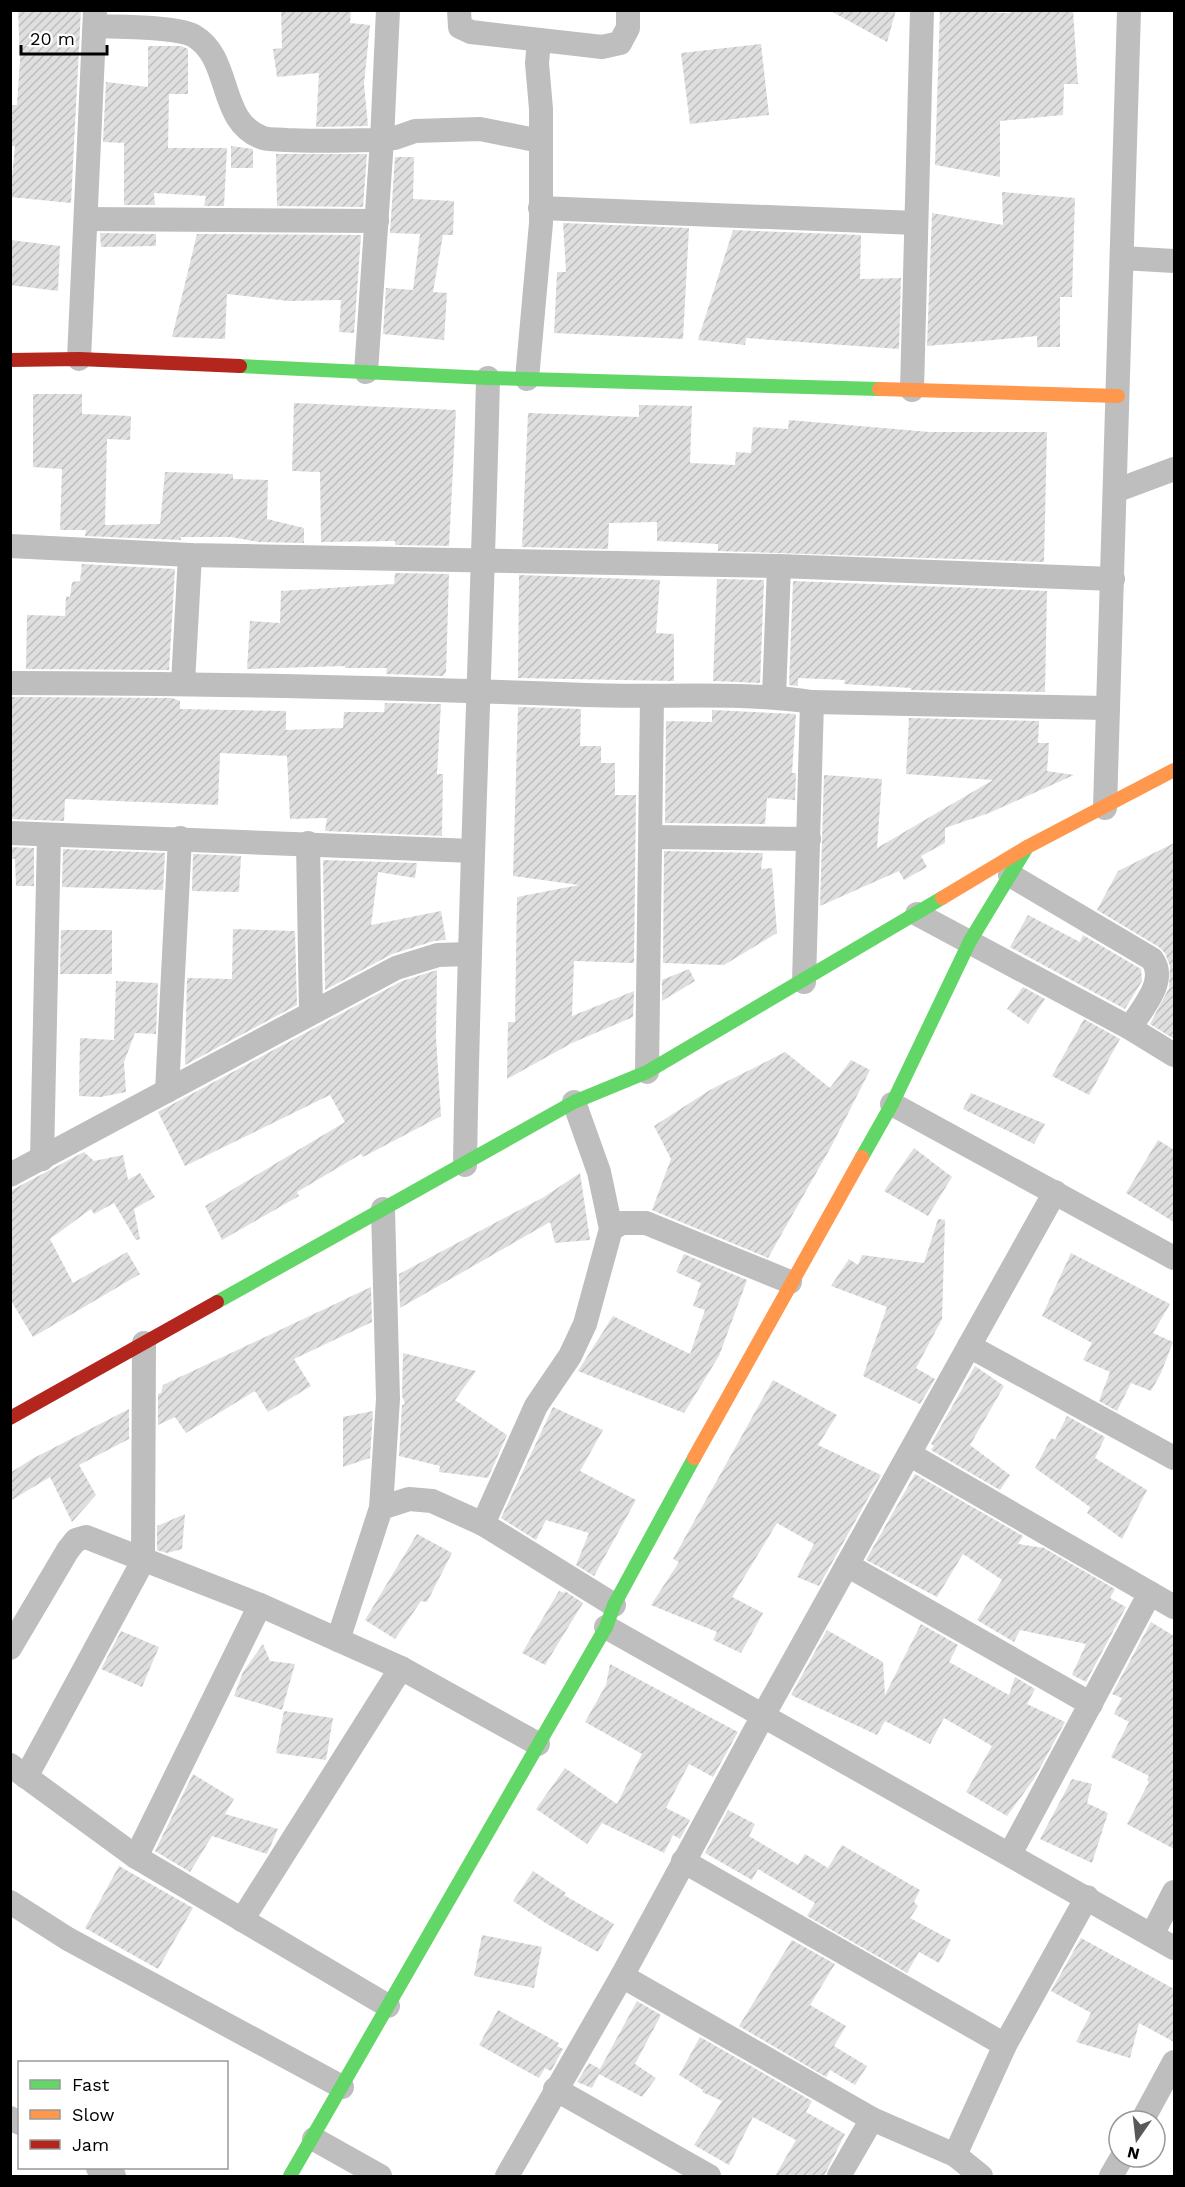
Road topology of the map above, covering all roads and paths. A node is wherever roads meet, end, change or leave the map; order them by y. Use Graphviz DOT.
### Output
graph roads {
  1 [pos="388,10"];
  2 [pos="459,10"];
  3 [pos="628,10"];
  4 [pos="922,10"];
  5 [pos="1129,10"];
  6 [pos="95,18"];
  7 [pos="539,40"];
  8 [pos="382,140"];
  9 [pos="540,141"];
  10 [pos="540,208"];
  11 [pos="86,219"];
  12 [pos="377,221"];
  13 [pos="916,223"];
  14 [pos="1122,258"];
  15 [pos="1174,261"];
  16 [pos="80,359"];
  17 [pos="10,360"];
  18 [pos="366,372"];
  19 [pos="488,378"];
  20 [pos="527,379"];
  21 [pos="912,390"];
  22 [pos="1118,396"];
  23 [pos="1174,469"];
  24 [pos="1115,491"];
  25 [pos="10,546"];
  26 [pos="190,555"];
  27 [pos="484,560"];
  28 [pos="779,566"];
  29 [pos="1113,579"];
  30 [pos="10,683"];
  31 [pos="183,683"];
  32 [pos="478,691"];
  33 [pos="774,696"];
  34 [pos="652,697"];
  35 [pos="812,702"];
  36 [pos="1107,708"];
  37 [pos="1174,770"];
  38 [pos="1105,808"];
  39 [pos="10,833"];
  40 [pos="49,835"];
  41 [pos="651,837"];
  42 [pos="180,838"];
  43 [pos="809,839"];
  44 [pos="308,843"];
  45 [pos="1027,847"];
  46 [pos="473,851"];
  47 [pos="1010,874"];
  48 [pos="917,914"];
  49 [pos="970,941"];
  50 [pos="468,954"];
  51 [pos="804,982"];
  52 [pos="311,1012"];
  53 [pos="1130,1028"];
  54 [pos="1174,1055"];
  55 [pos="647,1072"];
  56 [pos="168,1090"];
  57 [pos="574,1102"];
  58 [pos="892,1104"];
  59 [pos="42,1159"];
  60 [pos="465,1165"];
  61 [pos="10,1175"];
  62 [pos="1055,1192"];
  63 [pos="383,1209"];
  64 [pos="611,1229"];
  65 [pos="1174,1258"];
  66 [pos="790,1282"];
  67 [pos="144,1343"];
  68 [pos="969,1346"];
  69 [pos="10,1418"];
  70 [pos="909,1454"];
  71 [pos="1174,1458"];
  72 [pos="381,1508"];
  73 [pos="483,1524"];
  74 [pos="143,1561"];
  75 [pos="847,1565"];
  76 [pos="1150,1593"];
  77 [pos="260,1605"];
  78 [pos="1174,1607"];
  79 [pos="610,1616"];
  80 [pos="338,1640"];
  81 [pos="10,1648"];
  82 [pos="401,1668"];
  83 [pos="1091,1704"];
  84 [pos="764,1714"];
  85 [pos="538,1744"];
  86 [pos="19,1771"];
  87 [pos="1010,1854"];
  88 [pos="136,1857"];
  89 [pos="683,1861"];
  90 [pos="1174,1892"];
  91 [pos="1087,1897"];
  92 [pos="10,1902"];
  93 [pos="242,1920"];
  94 [pos="1152,1935"];
  95 [pos="1174,1948"];
  96 [pos="622,1976"];
  97 [pos="388,2006"];
  98 [pos="1005,2045"];
  99 [pos="1174,2062"];
  100 [pos="342,2087"];
  101 [pos="555,2089"];
  102 [pos="1149,2109"];
  103 [pos="872,2119"];
  104 [pos="314,2139"];
  105 [pos="954,2155"];
  106 [pos="100,2169"];
  107 [pos="114,2176"];
  108 [pos="290,2176"];
  109 [pos="380,2176"];
  110 [pos="507,2176"];
  111 [pos="709,2176"];
  112 [pos="839,2176"];
  113 [pos="981,2176"];
  1 -- 8 [label="street"];
  2 -- 7 [label="street"];
  3 -- 7 [label="street"];
  4 -- 13 [label="street"];
  5 -- 14 [label="street"];
  6 -- 8 [label="street"];
  6 -- 11 [label="street"];
  7 -- 9 [label="street"];
  8 -- 9 [label="street"];
  8 -- 12 [label="street"];
  9 -- 10 [label="street"];
  10 -- 13 [label="street"];
  10 -- 20 [label="street"];
  11 -- 12 [label="street"];
  11 -- 16 [label="street"];
  12 -- 18 [label="street"];
  13 -- 21 [label="street"];
  14 -- 15 [label="street"];
  14 -- 22 [label="street"];
  16 -- 17 [label="street"];
  16 -- 18 [label="street"];
  18 -- 19 [label="street"];
  19 -- 20 [label="street"];
  19 -- 27 [label="street"];
  20 -- 21 [label="street"];
  21 -- 22 [label="street"];
  22 -- 24 [label="street"];
  23 -- 24 [label="street"];
  24 -- 29 [label="street"];
  25 -- 26 [label="street"];
  26 -- 27 [label="street"];
  26 -- 31 [label="street"];
  27 -- 28 [label="street"];
  27 -- 32 [label="street"];
  28 -- 29 [label="street"];
  28 -- 33 [label="street"];
  29 -- 36 [label="street"];
  30 -- 31 [label="street"];
  31 -- 32 [label="street"];
  32 -- 34 [label="street"];
  32 -- 46 [label="street"];
  33 -- 34 [label="street"];
  33 -- 35 [label="street"];
  34 -- 41 [label="street"];
  35 -- 36 [label="street"];
  35 -- 43 [label="street"];
  36 -- 38 [label="street"];
  37 -- 38 [label="street"];
  38 -- 45 [label="street"];
  39 -- 40 [label="street"];
  40 -- 42 [label="street"];
  40 -- 59 [label="street"];
  41 -- 43 [label="street"];
  41 -- 55 [label="street"];
  42 -- 44 [label="street"];
  42 -- 56 [label="street"];
  43 -- 51 [label="street"];
  44 -- 46 [label="street"];
  44 -- 52 [label="street"];
  45 -- 47 [label="street"];
  45 -- 48 [label="street"];
  46 -- 50 [label="street"];
  47 -- 49 [label="street"];
  47 -- 53 [label="street"];
  48 -- 49 [label="street"];
  48 -- 51 [label="street"];
  49 -- 53 [label="street"];
  49 -- 58 [label="street"];
  50 -- 52 [label="street"];
  50 -- 60 [label="street"];
  51 -- 55 [label="street"];
  52 -- 56 [label="street"];
  53 -- 54 [label="street"];
  55 -- 57 [label="street"];
  56 -- 59 [label="street"];
  57 -- 60 [label="street"];
  57 -- 64 [label="street"];
  58 -- 62 [label="street"];
  58 -- 66 [label="street"];
  59 -- 61 [label="street"];
  60 -- 63 [label="street"];
  62 -- 65 [label="street"];
  62 -- 68 [label="street"];
  63 -- 67 [label="street"];
  63 -- 72 [label="street"];
  64 -- 66 [label="street"];
  64 -- 73 [label="street"];
  66 -- 79 [label="street"];
  67 -- 69 [label="street"];
  67 -- 74 [label="street"];
  68 -- 70 [label="street"];
  68 -- 71 [label="street"];
  70 -- 75 [label="street"];
  70 -- 76 [label="street"];
  72 -- 73 [label="street"];
  72 -- 80 [label="street"];
  73 -- 79 [label="street"];
  74 -- 77 [label="street"];
  74 -- 81 [label="street"];
  74 -- 86 [label="street"];
  75 -- 83 [label="street"];
  75 -- 84 [label="street"];
  76 -- 78 [label="street"];
  76 -- 83 [label="street"];
  77 -- 80 [label="street"];
  77 -- 88 [label="street"];
  79 -- 84 [label="street"];
  79 -- 85 [label="street"];
  80 -- 82 [label="street"];
  82 -- 85 [label="street"];
  82 -- 93 [label="street"];
  83 -- 87 [label="street"];
  84 -- 87 [label="street"];
  84 -- 89 [label="street"];
  85 -- 97 [label="street"];
  86 -- 88 [label="street"];
  87 -- 91 [label="street"];
  88 -- 93 [label="street"];
  89 -- 96 [label="street"];
  89 -- 98 [label="street"];
  90 -- 94 [label="street"];
  91 -- 94 [label="street"];
  91 -- 98 [label="street"];
  92 -- 100 [label="street"];
  93 -- 97 [label="street"];
  94 -- 95 [label="street"];
  96 -- 101 [label="street"];
  96 -- 103 [label="street"];
  97 -- 100 [label="street"];
  98 -- 105 [label="street"];
  99 -- 102 [label="street"];
  100 -- 104 [label="street"];
  101 -- 110 [label="street"];
  101 -- 111 [label="street"];
  103 -- 105 [label="street"];
  103 -- 112 [label="street"];
  104 -- 108 [label="street"];
  104 -- 109 [label="street"];
  105 -- 113 [label="street"];
  106 -- 107 [label="street"];
}
